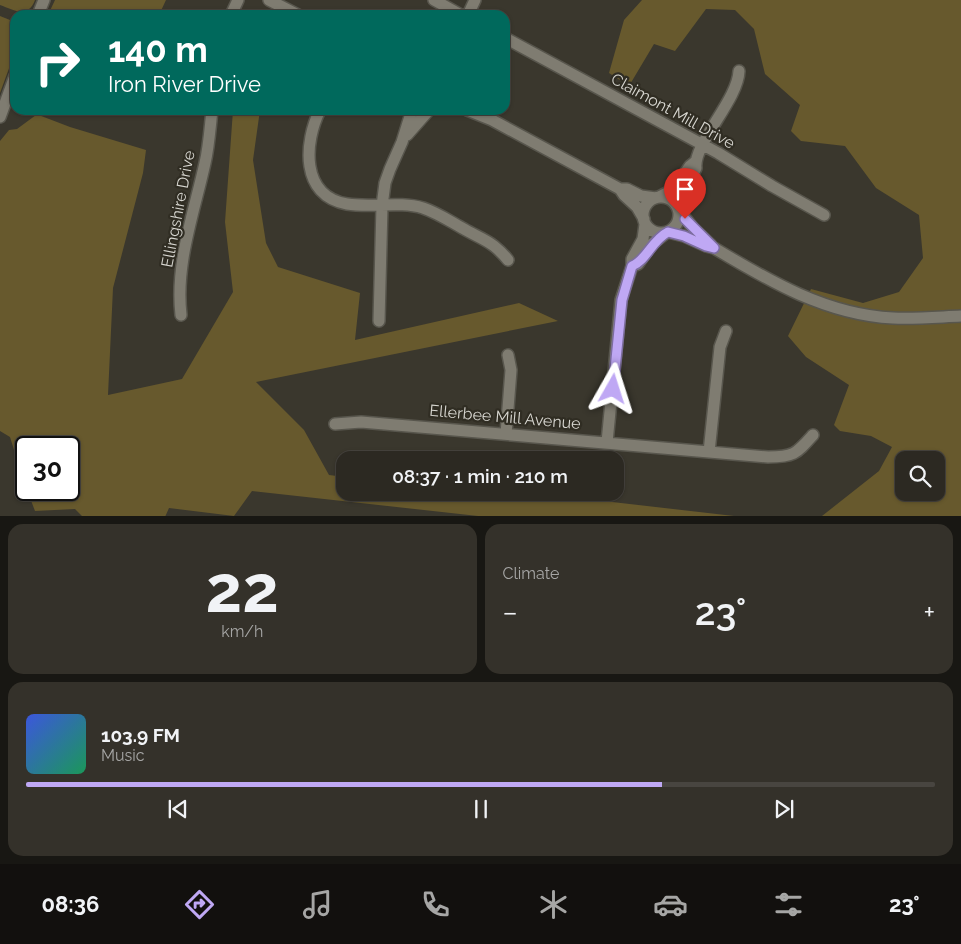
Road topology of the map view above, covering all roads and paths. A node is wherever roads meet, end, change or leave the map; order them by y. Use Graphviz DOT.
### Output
graph roads {
  1 [pos="269,0"];
  2 [pos="434,0"];
  3 [pos="288,10"];
  4 [pos="452,10"];
  5 [pos="510,41"];
  6 [pos="739,71"];
  7 [pos="10,90"];
  8 [pos="211,115"];
  9 [pos="318,115"];
  10 [pos="410,115"];
  11 [pos="425,115"];
  12 [pos="480,115"];
  13 [pos="485,115"];
  14 [pos="0,117"];
  15 [pos="492,120"];
  16 [pos="402,142"];
  17 [pos="703,145"];
  18 [pos="695,162"];
  19 [pos="620,189"];
  20 [pos="658,197"];
  21 [pos="382,206"];
  22 [pos="678,208"];
  23 [pos="824,215"];
  24 [pos="644,221"];
  25 [pos="667,232"];
  26 [pos="714,248"];
  27 [pos="508,260"];
  28 [pos="632,266"];
  29 [pos="181,315"];
  30 [pos="961,316"];
  31 [pos="379,321"];
  32 [pos="726,331"];
  33 [pos="508,355"];
  34 [pos="335,424"];
  35 [pos="506,434"];
  36 [pos="813,435"];
  37 [pos="607,442"];
  38 [pos="709,452"];
  1 -- 3 [label="street"];
  2 -- 4 [label="street"];
  5 -- 17 [label="street, Claimont Mill Drive"];
  6 -- 17 [label="street"];
  7 -- 14 [label="street"];
  8 -- 29 [label="street, Ellingshire Drive"];
  9 -- 21 [label="street"];
  10 -- 16 [label="street"];
  11 -- 16 [label="street"];
  12 -- 15 [label="street"];
  13 -- 15 [label="street"];
  15 -- 19 [label="street"];
  16 -- 21 [label="street"];
  17 -- 18 [label="street"];
  17 -- 23 [label="street, Claimont Mill Drive"];
  18 -- 20 [label="street"];
  18 -- 22 [label="street"];
  19 -- 20 [label="street"];
  19 -- 24 [label="street"];
  20 -- 22 [label="street"];
  20 -- 24 [label="street"];
  21 -- 27 [label="street"];
  21 -- 31 [label="street"];
  22 -- 25 [label="street"];
  22 -- 26 [label="street"];
  24 -- 25 [label="street"];
  24 -- 28 [label="street"];
  25 -- 26 [label="street"];
  25 -- 28 [label="street"];
  26 -- 30 [label="street"];
  28 -- 37 [label="street"];
  32 -- 38 [label="street"];
  33 -- 35 [label="street"];
  34 -- 35 [label="street, Ellerbee Mill Avenue"];
  35 -- 37 [label="street, Ellerbee Mill Avenue"];
  36 -- 38 [label="street, Ellerbee Mill Avenue"];
  37 -- 38 [label="street, Ellerbee Mill Avenue"];
}
